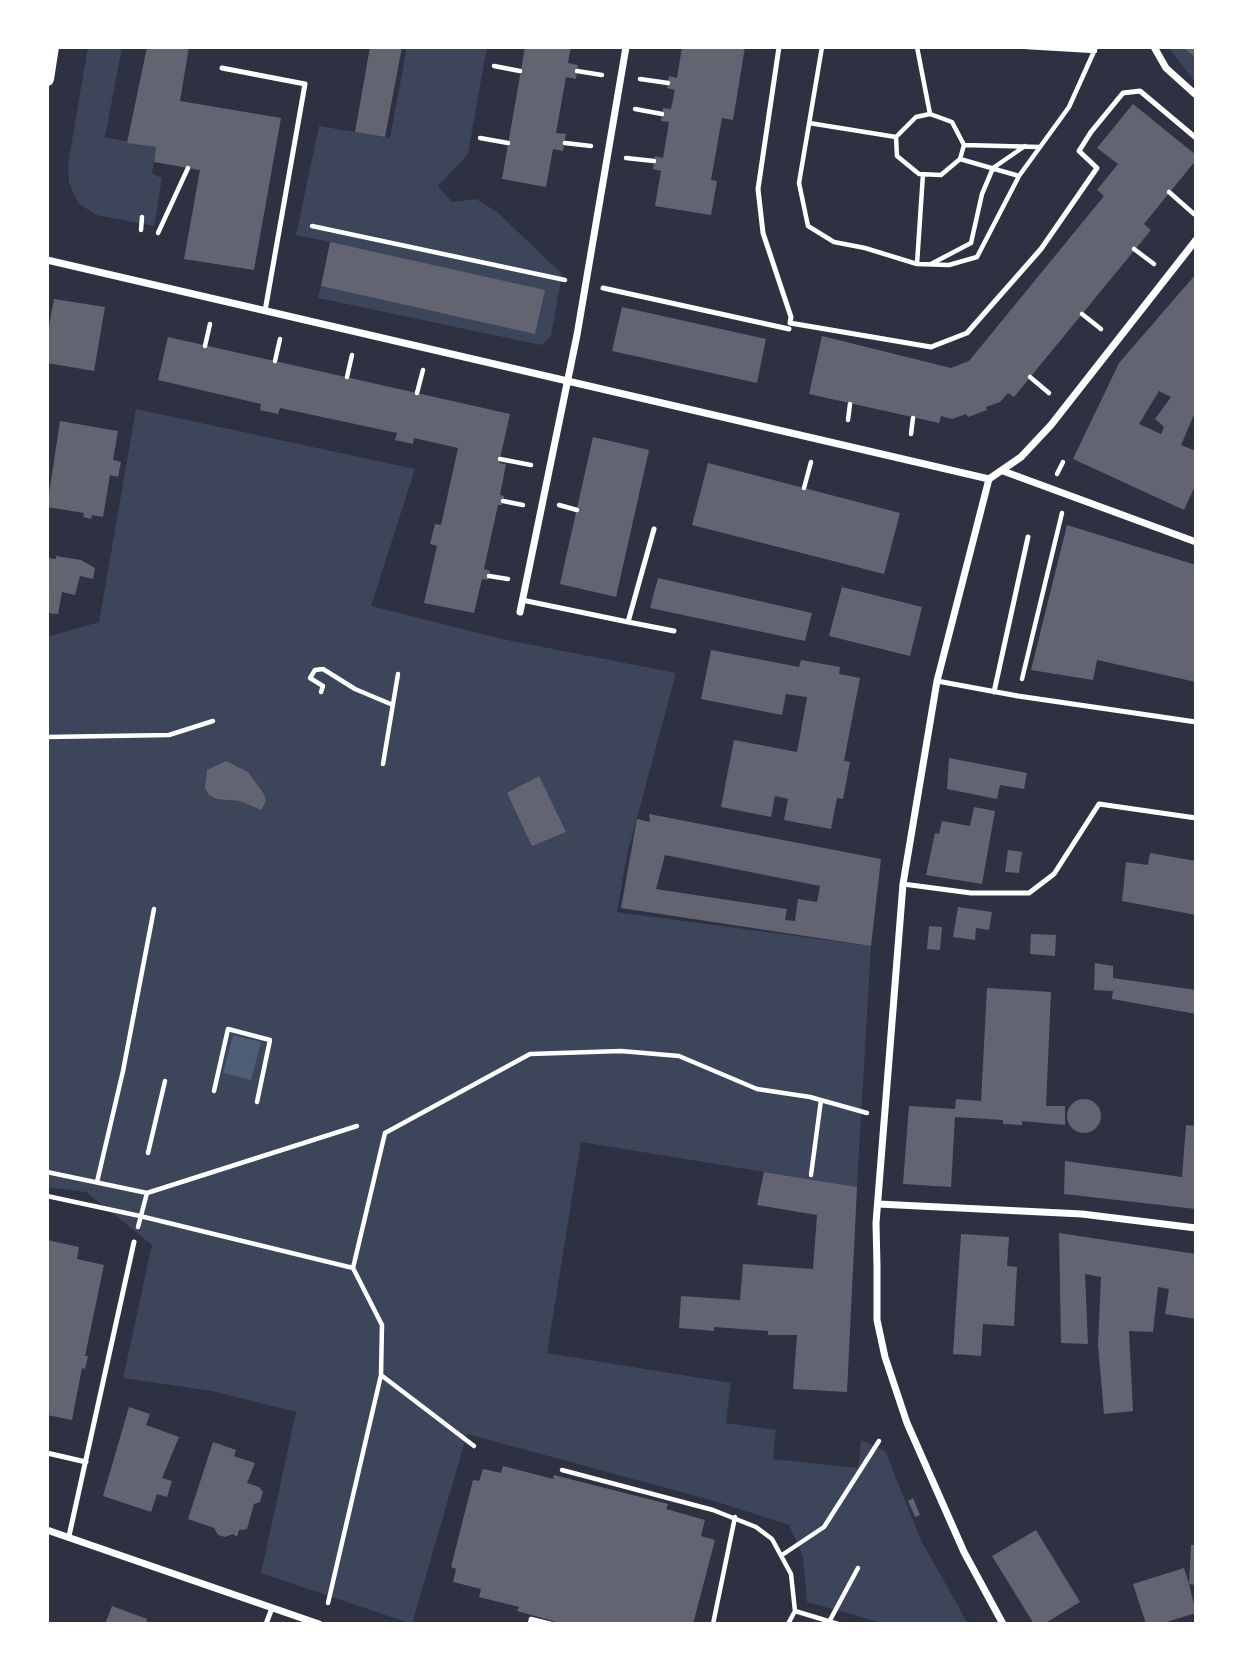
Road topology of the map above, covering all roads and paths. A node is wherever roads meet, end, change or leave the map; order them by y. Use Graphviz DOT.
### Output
graph roads {
  1 [pos="52,47"];
  2 [pos="626,47"];
  3 [pos="779,47"];
  4 [pos="822,47"];
  5 [pos="917,47"];
  6 [pos="1027,47"];
  7 [pos="1154,47"];
  8 [pos="1096,49"];
  9 [pos="494,66"];
  10 [pos="222,68"];
  11 [pos="520,71"];
  12 [pos="577,71"];
  13 [pos="603,75"];
  14 [pos="47,79"];
  15 [pos="640,79"];
  16 [pos="668,83"];
  17 [pos="1196,95"];
  18 [pos="635,109"];
  19 [pos="662,114"];
  20 [pos="930,114"];
  21 [pos="809,123"];
  22 [pos="896,137"];
  23 [pos="480,138"];
  24 [pos="1196,138"];
  25 [pos="508,143"];
  26 [pos="565,143"];
  27 [pos="964,145"];
  28 [pos="591,146"];
  29 [pos="1025,146"];
  30 [pos="1040,147"];
  31 [pos="626,158"];
  32 [pos="960,159"];
  33 [pos="654,162"];
  34 [pos="188,168"];
  35 [pos="993,168"];
  36 [pos="923,174"];
  37 [pos="1019,176"];
  38 [pos="1169,192"];
  39 [pos="1194,214"];
  40 [pos="142,217"];
  41 [pos="312,226"];
  42 [pos="141,230"];
  43 [pos="158,233"];
  44 [pos="1196,240"];
  45 [pos="1135,249"];
  46 [pos="47,260"];
  47 [pos="917,264"];
  48 [pos="931,264"];
  49 [pos="1154,264"];
  50 [pos="565,280"];
  51 [pos="603,288"];
  52 [pos="265,311"];
  53 [pos="1082,314"];
  54 [pos="210,324"];
  55 [pos="789,329"];
  56 [pos="1101,329"];
  57 [pos="280,339"];
  58 [pos="205,346"];
  59 [pos="352,355"];
  60 [pos="275,361"];
  61 [pos="423,370"];
  62 [pos="347,377"];
  63 [pos="1030,377"];
  64 [pos="566,380"];
  65 [pos="417,393"];
  66 [pos="1049,393"];
  67 [pos="850,404"];
  68 [pos="913,418"];
  69 [pos="848,420"];
  70 [pos="911,434"];
  71 [pos="500,459"];
  72 [pos="811,462"];
  73 [pos="532,465"];
  74 [pos="1003,471"];
  75 [pos="989,480"];
  76 [pos="804,488"];
  77 [pos="503,501"];
  78 [pos="558,505"];
  79 [pos="524,506"];
  80 [pos="577,510"];
  81 [pos="1062,513"];
  82 [pos="654,529"];
  83 [pos="1028,537"];
  84 [pos="1196,542"];
  85 [pos="489,576"];
  86 [pos="508,579"];
  87 [pos="523,600"];
  88 [pos="520,612"];
  89 [pos="628,622"];
  90 [pos="674,631"];
  91 [pos="398,674"];
  92 [pos="937,681"];
  93 [pos="321,692"];
  94 [pos="994,692"];
  95 [pos="1018,696"];
  96 [pos="393,705"];
  97 [pos="213,721"];
  98 [pos="1196,722"];
  99 [pos="47,737"];
  100 [pos="383,764"];
  101 [pos="1196,818"];
  102 [pos="903,884"];
  103 [pos="154,909"];
  104 [pos="165,1080"];
  105 [pos="214,1091"];
  106 [pos="821,1100"];
  107 [pos="257,1102"];
  108 [pos="867,1113"];
  109 [pos="357,1126"];
  110 [pos="148,1153"];
  111 [pos="47,1172"];
  112 [pos="811,1175"];
  113 [pos="97,1182"];
  114 [pos="147,1193"];
  115 [pos="47,1196"];
  116 [pos="878,1204"];
  117 [pos="140,1216"];
  118 [pos="1196,1228"];
  119 [pos="134,1242"];
  120 [pos="353,1268"];
  121 [pos="381,1375"];
  122 [pos="879,1441"];
  123 [pos="474,1446"];
  124 [pos="47,1453"];
  125 [pos="86,1462"];
  126 [pos="562,1470"];
  127 [pos="735,1517"];
  128 [pos="47,1530"];
  129 [pos="69,1536"];
  130 [pos="782,1555"];
  131 [pos="858,1568"];
  132 [pos="328,1603"];
  133 [pos="272,1608"];
  134 [pos="795,1611"];
  135 [pos="829,1622"];
  136 [pos="266,1624"];
  137 [pos="319,1624"];
  138 [pos="530,1624"];
  139 [pos="551,1624"];
  140 [pos="713,1624"];
  141 [pos="788,1624"];
  142 [pos="838,1624"];
  143 [pos="1003,1624"];
  1 -- 14 [label="main road"];
  2 -- 64 [label="street"];
  3 -- 24 [label="lane"];
  4 -- 21 [label="path"];
  5 -- 20 [label="path"];
  6 -- 8 [label="path"];
  7 -- 17 [label="street"];
  8 -- 30 [label="path"];
  9 -- 11 [label="path"];
  10 -- 52 [label="lane"];
  12 -- 13 [label="path"];
  15 -- 16 [label="path"];
  18 -- 19 [label="path"];
  20 -- 22 [label="path"];
  20 -- 27 [label="path"];
  21 -- 22 [label="path"];
  21 -- 47 [label="path"];
  22 -- 36 [label="path"];
  23 -- 25 [label="path"];
  26 -- 28 [label="path"];
  27 -- 29 [label="path"];
  27 -- 32 [label="path"];
  29 -- 30 [label="path"];
  29 -- 35 [label="path"];
  30 -- 37 [label="path"];
  31 -- 33 [label="path"];
  32 -- 35 [label="path"];
  32 -- 36 [label="path"];
  34 -- 43 [label="path"];
  35 -- 37 [label="path"];
  35 -- 48 [label="path"];
  36 -- 47 [label="path"];
  37 -- 48 [label="path"];
  38 -- 39 [label="path"];
  40 -- 42 [label="path"];
  41 -- 50 [label="path"];
  44 -- 74 [label="street"];
  45 -- 49 [label="path"];
  46 -- 52 [label="street"];
  47 -- 48 [label="path"];
  51 -- 55 [label="lane"];
  52 -- 64 [label="street"];
  53 -- 56 [label="path"];
  54 -- 58 [label="path"];
  57 -- 60 [label="path"];
  59 -- 62 [label="path"];
  61 -- 65 [label="path"];
  63 -- 66 [label="path"];
  64 -- 75 [label="street"];
  64 -- 87 [label="street"];
  67 -- 69 [label="path"];
  68 -- 70 [label="path"];
  71 -- 73 [label="path"];
  72 -- 76 [label="path"];
  74 -- 75 [label="street"];
  74 -- 84 [label="street"];
  75 -- 92 [label="street"];
  77 -- 79 [label="path"];
  78 -- 80 [label="path"];
  81 -- 95 [label="path"];
  82 -- 89 [label="lane"];
  83 -- 94 [label="lane"];
  85 -- 86 [label="path"];
  87 -- 88 [label="street"];
  87 -- 89 [label="lane"];
  89 -- 90 [label="lane"];
  91 -- 96 [label="path"];
  92 -- 94 [label="lane"];
  92 -- 102 [label="street"];
  93 -- 96 [label="path"];
  94 -- 95 [label="lane"];
  95 -- 98 [label="lane"];
  96 -- 100 [label="path"];
  97 -- 99 [label="path"];
  101 -- 102 [label="lane"];
  102 -- 116 [label="street"];
  103 -- 113 [label="path"];
  104 -- 110 [label="path"];
  105 -- 107 [label="path"];
  106 -- 108 [label="path"];
  106 -- 112 [label="path"];
  106 -- 120 [label="path"];
  109 -- 114 [label="path"];
  111 -- 113 [label="path"];
  113 -- 114 [label="path"];
  114 -- 117 [label="path"];
  115 -- 117 [label="path"];
  116 -- 118 [label="street"];
  116 -- 143 [label="street"];
  117 -- 119 [label="path"];
  117 -- 120 [label="path"];
  119 -- 125 [label="lane"];
  120 -- 121 [label="path"];
  121 -- 123 [label="path"];
  121 -- 132 [label="path"];
  122 -- 130 [label="path"];
  124 -- 125 [label="lane"];
  125 -- 129 [label="lane"];
  126 -- 127 [label="path"];
  127 -- 130 [label="path"];
  127 -- 140 [label="path"];
  128 -- 129 [label="street"];
  129 -- 133 [label="street"];
  130 -- 134 [label="path"];
  131 -- 135 [label="path"];
  133 -- 136 [label="lane"];
  133 -- 137 [label="street"];
  134 -- 135 [label="path"];
  134 -- 141 [label="path"];
  135 -- 142 [label="path"];
  138 -- 139 [label="path"];
}
